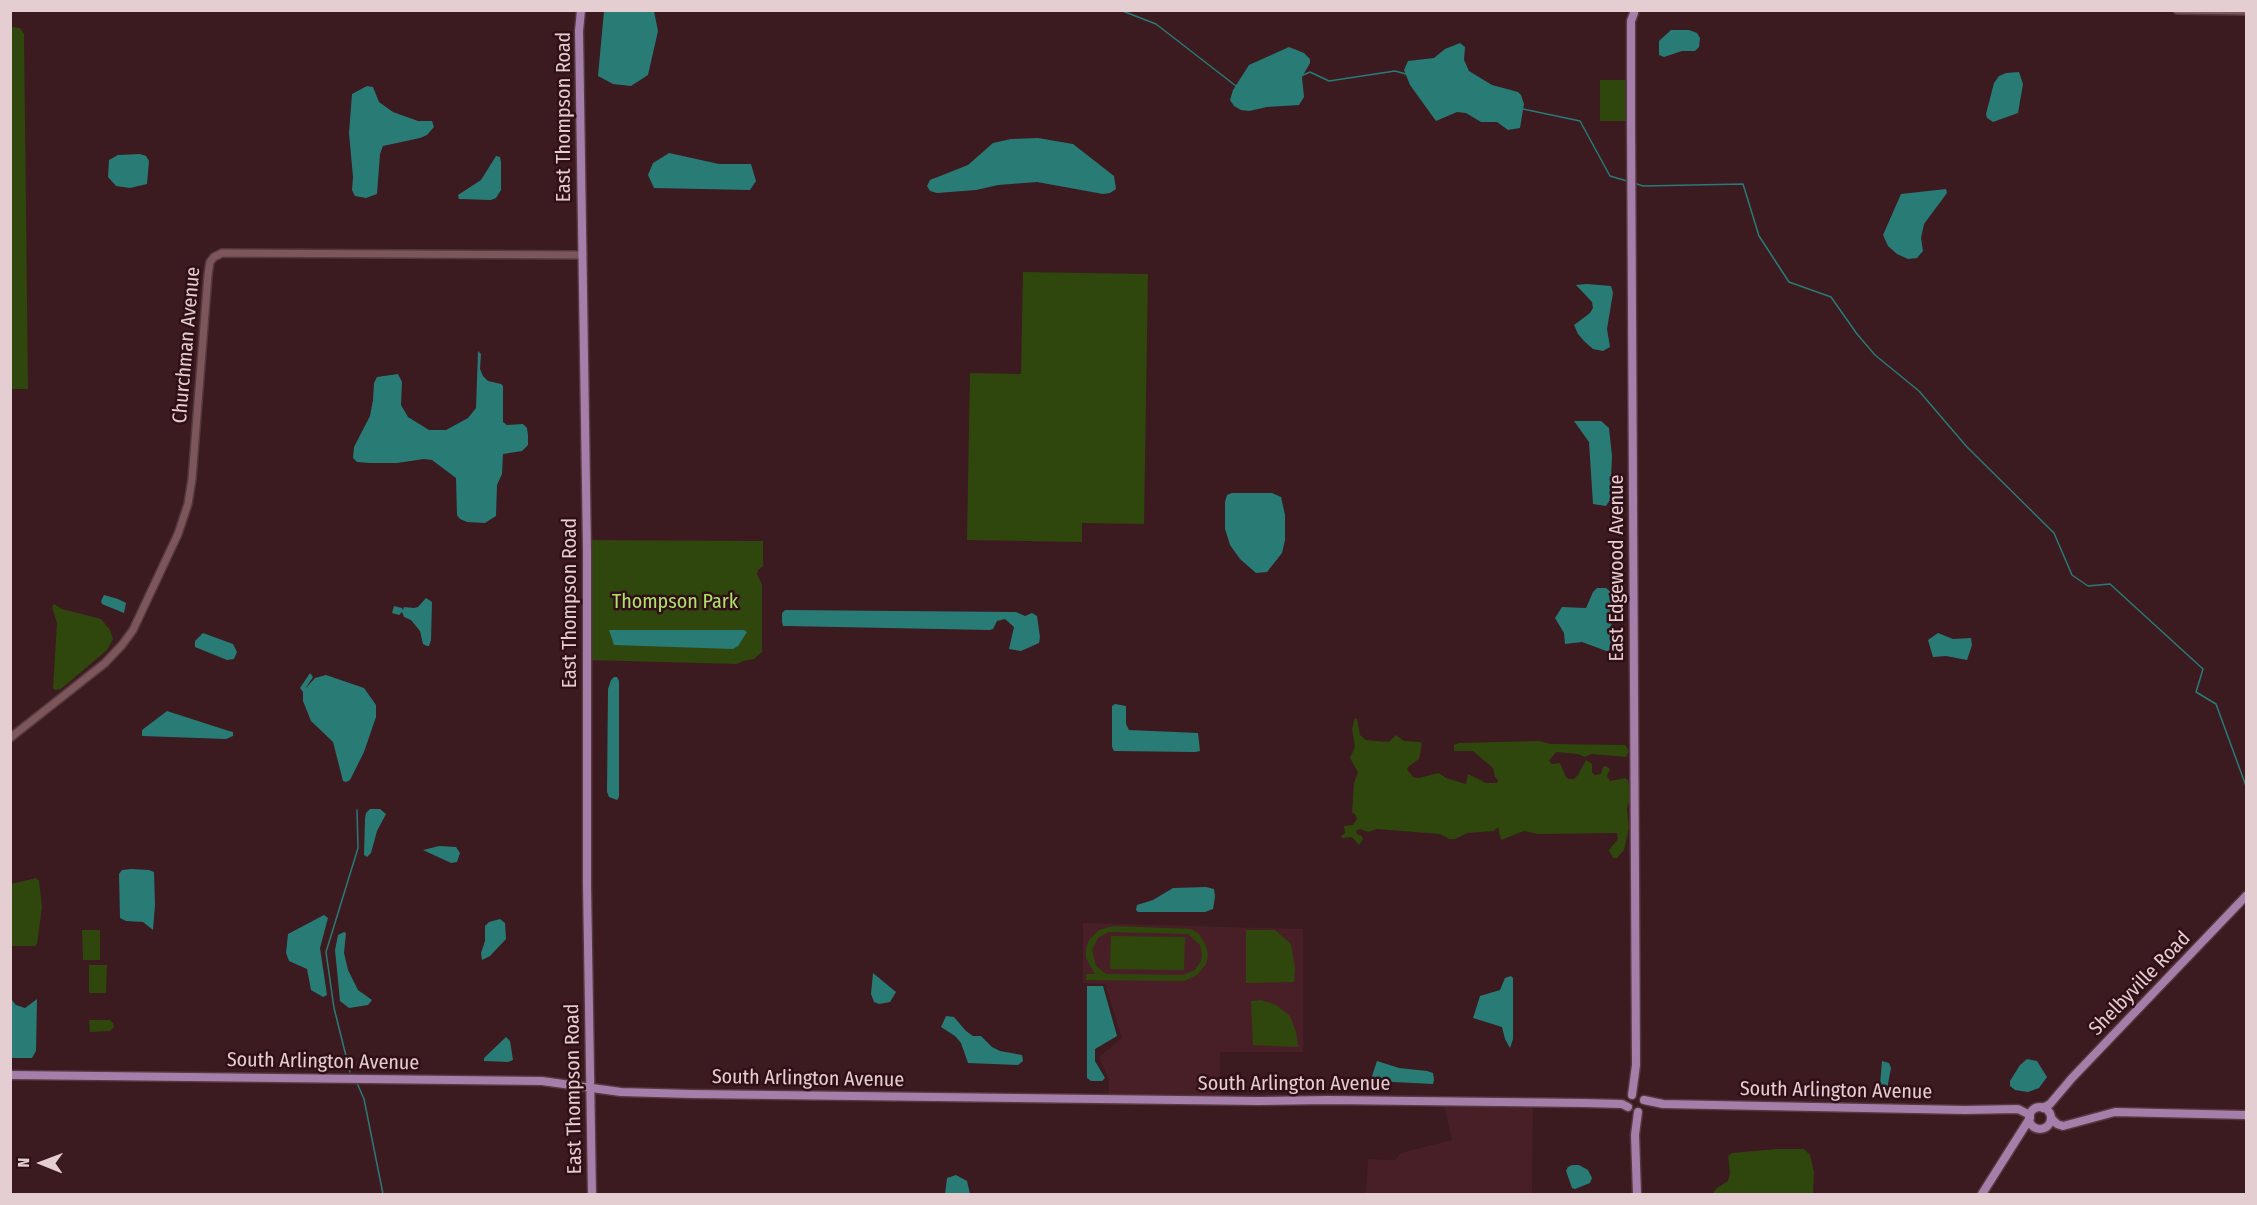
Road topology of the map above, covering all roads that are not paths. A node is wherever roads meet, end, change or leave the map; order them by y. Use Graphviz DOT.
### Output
graph roads {
  1 [pos="581,10"];
  2 [pos="2177,10"];
  3 [pos="2247,11"];
  4 [pos="1632,12"];
  5 [pos="582,255"];
  6 [pos="10,738"];
  7 [pos="2247,896"];
  8 [pos="10,1075"];
  9 [pos="591,1087"];
  10 [pos="2058,1095"];
  11 [pos="1636,1103"];
  12 [pos="2035,1112"];
  13 [pos="2247,1115"];
  14 [pos="2051,1117"];
  15 [pos="2080,1122"];
  16 [pos="2039,1128"];
  17 [pos="2016,1139"];
  18 [pos="592,1194"];
  19 [pos="1637,1194"];
  20 [pos="1982,1194"];
  1 -- 5 [label="main road, East Thompson Road"];
  2 -- 3 [label="street"];
  4 -- 11 [label="main road, East Edgewood Avenue"];
  5 -- 6 [label="street, Churchman Avenue"];
  5 -- 9 [label="main road, East Thompson Road"];
  7 -- 10 [label="main road, Shelbyville Road"];
  8 -- 9 [label="main road, South Arlington Avenue"];
  9 -- 11 [label="main road, South Arlington Avenue"];
  9 -- 18 [label="main road, East Thompson Road"];
  10 -- 12 [label="main road"];
  10 -- 14 [label="main road"];
  11 -- 12 [label="main road, South Arlington Avenue"];
  11 -- 19 [label="main road"];
  12 -- 14 [label="main road"];
  12 -- 16 [label="main road"];
  12 -- 17 [label="main road"];
  13 -- 15 [label="main road"];
  14 -- 15 [label="main road"];
  14 -- 16 [label="main road"];
  15 -- 16 [label="main road"];
  16 -- 17 [label="main road"];
  17 -- 20 [label="main road"];
}
